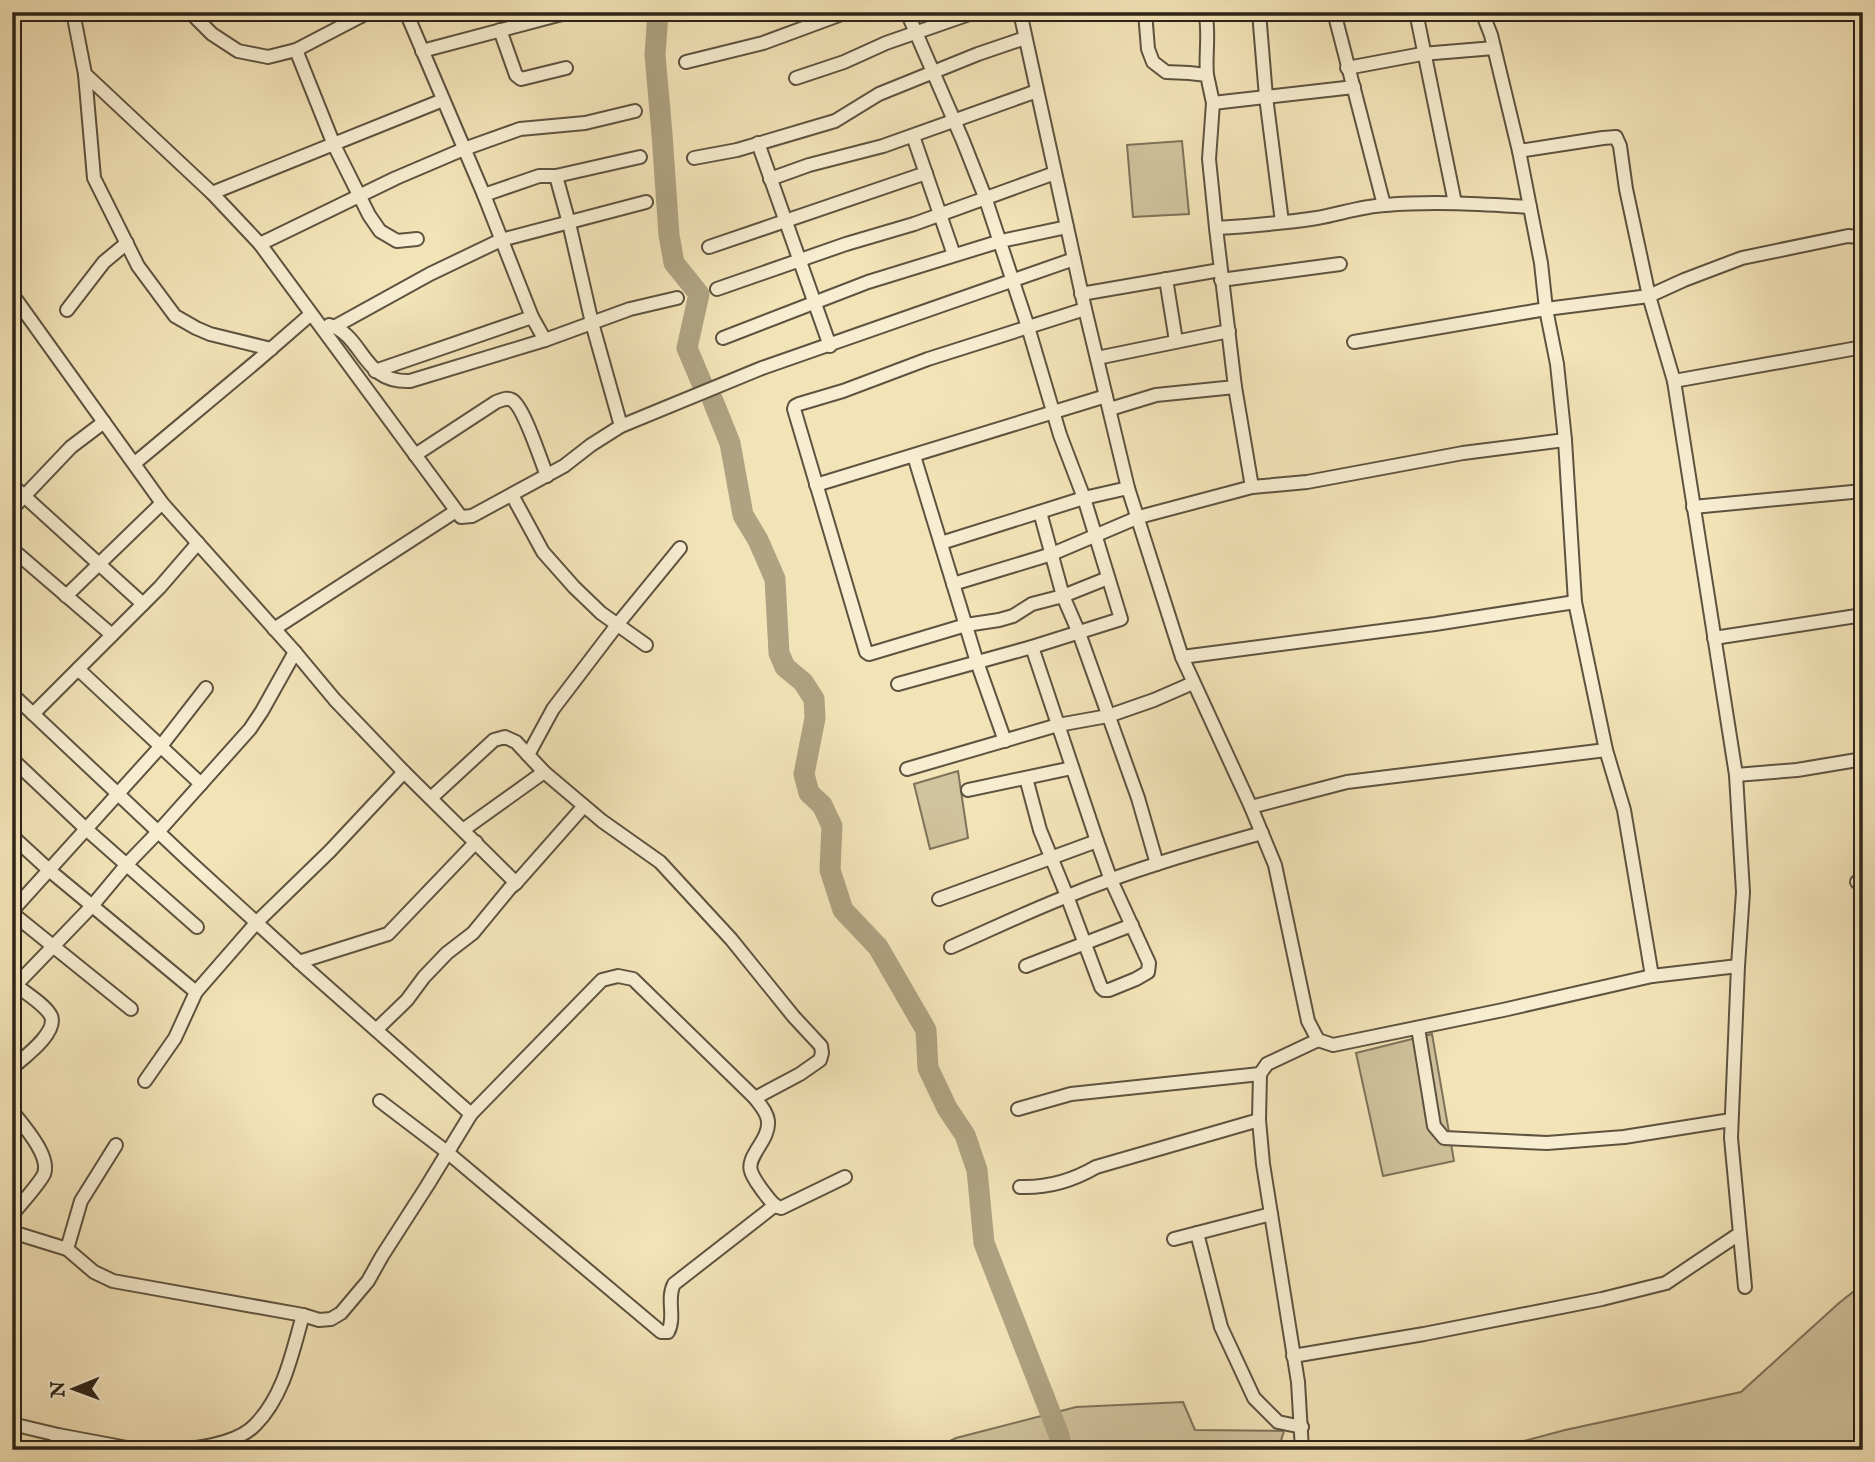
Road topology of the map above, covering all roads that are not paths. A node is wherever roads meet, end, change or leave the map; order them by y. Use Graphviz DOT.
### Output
graph roads {
  1 [pos="72,12"];
  2 [pos="190,12"];
  3 [pos="369,12"];
  4 [pos="406,12"];
  5 [pos="563,12"];
  6 [pos="847,12"];
  7 [pos="907,12"];
  8 [pos="975,12"];
  9 [pos="1020,12"];
  10 [pos="1145,12"];
  11 [pos="1205,12"];
  12 [pos="1259,12"];
  13 [pos="1334,12"];
  14 [pos="1416,12"];
  15 [pos="1482,12"];
  16 [pos="500,30"];
  17 [pos="915,34"];
  18 [pos="1025,38"];
  19 [pos="1494,48"];
  20 [pos="296,50"];
  21 [pos="422,51"];
  22 [pos="1424,54"];
  23 [pos="686,62"];
  24 [pos="566,68"];
  25 [pos="1348,68"];
  26 [pos="933,72"];
  27 [pos="86,74"];
  28 [pos="1207,75"];
  29 [pos="796,78"];
  30 [pos="1353,87"];
  31 [pos="1037,91"];
  32 [pos="1266,97"];
  33 [pos="443,100"];
  34 [pos="1213,103"];
  35 [pos="635,111"];
  36 [pos="954,121"];
  37 [pos="913,136"];
  38 [pos="758,143"];
  39 [pos="334,145"];
  40 [pos="464,149"];
  41 [pos="1519,151"];
  42 [pos="640,157"];
  43 [pos="694,158"];
  44 [pos="926,173"];
  45 [pos="1055,173"];
  46 [pos="556,176"];
  47 [pos="771,179"];
  48 [pos="212,193"];
  49 [pos="484,195"];
  50 [pos="359,196"];
  51 [pos="985,197"];
  52 [pos="646,202"];
  53 [pos="1455,203"];
  54 [pos="1384,205"];
  55 [pos="1530,206"];
  56 [pos="941,214"];
  57 [pos="785,222"];
  58 [pos="1282,222"];
  59 [pos="569,223"];
  60 [pos="1067,227"];
  61 [pos="1216,229"];
  62 [pos="417,239"];
  63 [pos="501,240"];
  64 [pos="1001,241"];
  65 [pos="127,243"];
  66 [pos="260,244"];
  67 [pos="1863,244"];
  68 [pos="709,247"];
  69 [pos="954,255"];
  70 [pos="799,260"];
  71 [pos="1074,260"];
  72 [pos="1340,264"];
  73 [pos="1221,275"];
  74 [pos="1166,279"];
  75 [pos="1012,281"];
  76 [pos="717,289"];
  77 [pos="1082,294"];
  78 [pos="1649,296"];
  79 [pos="677,298"];
  80 [pos="14,301"];
  81 [pos="814,303"];
  82 [pos="1085,309"];
  83 [pos="1546,309"];
  84 [pos="67,310"];
  85 [pos="532,317"];
  86 [pos="314,318"];
  87 [pos="592,323"];
  88 [pos="334,327"];
  89 [pos="1028,327"];
  90 [pos="1229,331"];
  91 [pos="723,338"];
  92 [pos="545,340"];
  93 [pos="1176,341"];
  94 [pos="1354,342"];
  95 [pos="830,346"];
  96 [pos="1863,347"];
  97 [pos="271,349"];
  98 [pos="1097,358"];
  99 [pos="375,371"];
  100 [pos="1674,381"];
  101 [pos="1235,387"];
  102 [pos="1106,396"];
  103 [pos="1110,409"];
  104 [pos="1054,412"];
  105 [pos="104,422"];
  106 [pos="621,426"];
  107 [pos="1565,440"];
  108 [pos="415,455"];
  109 [pos="914,456"];
  110 [pos="135,463"];
  111 [pos="547,476"];
  112 [pos="12,485"];
  113 [pos="817,485"];
  114 [pos="1128,488"];
  115 [pos="1252,488"];
  116 [pos="1863,491"];
  117 [pos="512,495"];
  118 [pos="25,496"];
  119 [pos="1084,498"];
  120 [pos="162,503"];
  121 [pos="1693,507"];
  122 [pos="12,509"];
  123 [pos="456,511"];
  124 [pos="1040,512"];
  125 [pos="1139,517"];
  126 [pos="1096,536"];
  127 [pos="198,543"];
  128 [pos="941,543"];
  129 [pos="680,548"];
  130 [pos="12,549"];
  131 [pos="1052,554"];
  132 [pos="100,565"];
  133 [pos="1108,578"];
  134 [pos="953,584"];
  135 [pos="66,596"];
  136 [pos="1063,596"];
  137 [pos="1575,602"];
  138 [pos="143,604"];
  139 [pos="1863,615"];
  140 [pos="617,625"];
  141 [pos="966,625"];
  142 [pos="274,629"];
  143 [pos="1079,633"];
  144 [pos="112,635"];
  145 [pos="1714,638"];
  146 [pos="646,645"];
  147 [pos="1032,647"];
  148 [pos="295,652"];
  149 [pos="1182,657"];
  150 [pos="977,662"];
  151 [pos="78,669"];
  152 [pos="1194,683"];
  153 [pos="898,684"];
  154 [pos="206,688"];
  155 [pos="12,694"];
  156 [pos="33,714"];
  157 [pos="1108,716"];
  158 [pos="1058,725"];
  159 [pos="1004,741"];
  160 [pos="161,746"];
  161 [pos="1606,750"];
  162 [pos="528,755"];
  163 [pos="1863,759"];
  164 [pos="14,764"];
  165 [pos="1072,768"];
  166 [pos="907,769"];
  167 [pos="404,772"];
  168 [pos="544,772"];
  169 [pos="1737,775"];
  170 [pos="1026,778"];
  171 [pos="201,784"];
  172 [pos="968,790"];
  173 [pos="118,794"];
  174 [pos="430,798"];
  175 [pos="584,806"];
  176 [pos="1251,807"];
  177 [pos="86,829"];
  178 [pos="463,830"];
  179 [pos="158,832"];
  180 [pos="1262,833"];
  181 [pos="12,836"];
  182 [pos="1097,841"];
  183 [pos="476,842"];
  184 [pos="1053,858"];
  185 [pos="127,864"];
  186 [pos="1157,864"];
  187 [pos="49,870"];
  188 [pos="1111,880"];
  189 [pos="516,883"];
  190 [pos="1067,896"];
  191 [pos="939,898"];
  192 [pos="92,906"];
  193 [pos="12,912"];
  194 [pos="257,922"];
  195 [pos="1132,925"];
  196 [pos="197,927"];
  197 [pos="1085,944"];
  198 [pos="54,947"];
  199 [pos="951,947"];
  200 [pos="299,962"];
  201 [pos="1026,965"];
  202 [pos="1738,966"];
  203 [pos="1652,976"];
  204 [pos="14,985"];
  205 [pos="196,992"];
  206 [pos="131,1009"];
  207 [pos="1418,1028"];
  208 [pos="377,1029"];
  209 [pos="1318,1040"];
  210 [pos="12,1068"];
  211 [pos="1260,1074"];
  212 [pos="145,1081"];
  213 [pos="755,1098"];
  214 [pos="380,1101"];
  215 [pos="1018,1109"];
  216 [pos="12,1111"];
  217 [pos="471,1114"];
  218 [pos="1259,1120"];
  219 [pos="1731,1120"];
  220 [pos="116,1144"];
  221 [pos="447,1152"];
  222 [pos="845,1177"];
  223 [pos="1020,1187"];
  224 [pos="774,1206"];
  225 [pos="1271,1214"];
  226 [pos="12,1215"];
  227 [pos="12,1231"];
  228 [pos="1197,1233"];
  229 [pos="1739,1234"];
  230 [pos="1174,1239"];
  231 [pos="66,1249"];
  232 [pos="1745,1287"];
  233 [pos="303,1315"];
  234 [pos="1293,1356"];
  235 [pos="12,1424"];
  236 [pos="1301,1427"];
  237 [pos="58,1435"];
  238 [pos="54,1450"];
  239 [pos="138,1450"];
  240 [pos="177,1450"];
  241 [pos="1302,1450"];
  1 -- 27 [label="street"];
  2 -- 20 [label="street"];
  3 -- 20 [label="street"];
  4 -- 21 [label="street"];
  5 -- 16 [label="street"];
  6 -- 23 [label="street"];
  7 -- 17 [label="street"];
  8 -- 17 [label="street"];
  9 -- 18 [label="street"];
  10 -- 28 [label="street"];
  11 -- 28 [label="street"];
  12 -- 32 [label="street"];
  13 -- 25 [label="street"];
  14 -- 22 [label="street"];
  15 -- 19 [label="street"];
  16 -- 21 [label="street"];
  16 -- 24 [label="street"];
  17 -- 26 [label="street"];
  17 -- 29 [label="street"];
  18 -- 26 [label="street"];
  18 -- 31 [label="street"];
  19 -- 22 [label="street"];
  19 -- 41 [label="street"];
  20 -- 39 [label="street"];
  21 -- 33 [label="street"];
  22 -- 25 [label="street"];
  22 -- 53 [label="street"];
  25 -- 30 [label="street"];
  26 -- 36 [label="street"];
  26 -- 38 [label="street"];
  27 -- 48 [label="street"];
  27 -- 65 [label="street"];
  28 -- 34 [label="street"];
  30 -- 32 [label="street"];
  30 -- 54 [label="street"];
  31 -- 36 [label="street"];
  31 -- 45 [label="street"];
  32 -- 34 [label="street"];
  32 -- 58 [label="street"];
  33 -- 39 [label="street"];
  33 -- 40 [label="street"];
  34 -- 61 [label="street"];
  35 -- 40 [label="street"];
  36 -- 37 [label="street"];
  36 -- 51 [label="street"];
  37 -- 44 [label="street"];
  37 -- 47 [label="street"];
  38 -- 43 [label="street"];
  38 -- 47 [label="street"];
  39 -- 48 [label="street"];
  39 -- 50 [label="street"];
  40 -- 49 [label="street"];
  40 -- 50 [label="street"];
  41 -- 55 [label="street"];
  41 -- 78 [label="street"];
  42 -- 46 [label="street"];
  44 -- 56 [label="street"];
  44 -- 57 [label="street"];
  45 -- 51 [label="street"];
  45 -- 60 [label="street"];
  46 -- 49 [label="street"];
  46 -- 59 [label="street"];
  47 -- 57 [label="street"];
  48 -- 66 [label="street"];
  49 -- 63 [label="street"];
  50 -- 62 [label="street"];
  50 -- 66 [label="street"];
  51 -- 56 [label="street"];
  51 -- 64 [label="street"];
  52 -- 59 [label="street"];
  53 -- 54 [label="street"];
  53 -- 55 [label="street"];
  54 -- 58 [label="street"];
  55 -- 83 [label="street"];
  56 -- 69 [label="street"];
  56 -- 70 [label="street"];
  57 -- 68 [label="street"];
  57 -- 70 [label="street"];
  58 -- 61 [label="street"];
  59 -- 63 [label="street"];
  59 -- 87 [label="street"];
  60 -- 64 [label="street"];
  60 -- 71 [label="street"];
  61 -- 73 [label="street"];
  63 -- 85 [label="street"];
  63 -- 88 [label="street"];
  64 -- 69 [label="street"];
  64 -- 75 [label="street"];
  65 -- 84 [label="street"];
  65 -- 97 [label="street"];
  66 -- 86 [label="street"];
  67 -- 78 [label="street"];
  69 -- 81 [label="street"];
  70 -- 76 [label="street"];
  70 -- 81 [label="street"];
  71 -- 75 [label="street"];
  71 -- 77 [label="street"];
  72 -- 73 [label="street"];
  73 -- 74 [label="street"];
  73 -- 90 [label="street"];
  74 -- 77 [label="street"];
  74 -- 93 [label="street"];
  75 -- 89 [label="street"];
  75 -- 95 [label="street"];
  77 -- 82 [label="street"];
  78 -- 83 [label="street"];
  78 -- 100 [label="street"];
  79 -- 87 [label="street"];
  80 -- 105 [label="street"];
  81 -- 91 [label="street"];
  81 -- 95 [label="street"];
  82 -- 89 [label="street"];
  82 -- 98 [label="street"];
  83 -- 94 [label="street"];
  83 -- 107 [label="street"];
  85 -- 92 [label="street"];
  85 -- 99 [label="street"];
  86 -- 88 [label="street"];
  86 -- 97 [label="street"];
  86 -- 108 [label="street"];
  87 -- 92 [label="street"];
  87 -- 106 [label="street"];
  88 -- 99 [label="street"];
  89 -- 104 [label="street"];
  89 -- 113 [label="street"];
  90 -- 93 [label="street"];
  90 -- 101 [label="street"];
  92 -- 99 [label="street"];
  93 -- 98 [label="street"];
  95 -- 106 [label="street"];
  96 -- 100 [label="street"];
  97 -- 110 [label="street"];
  98 -- 102 [label="street"];
  100 -- 121 [label="street"];
  101 -- 103 [label="street"];
  101 -- 115 [label="street"];
  102 -- 103 [label="street"];
  102 -- 104 [label="street"];
  103 -- 114 [label="street"];
  104 -- 109 [label="street"];
  104 -- 119 [label="street"];
  105 -- 110 [label="street"];
  105 -- 118 [label="street"];
  106 -- 111 [label="street"];
  107 -- 115 [label="street"];
  107 -- 137 [label="street"];
  108 -- 111 [label="street"];
  108 -- 123 [label="street"];
  109 -- 113 [label="street"];
  109 -- 128 [label="street"];
  110 -- 120 [label="street"];
  111 -- 117 [label="street"];
  112 -- 118 [label="street"];
  113 -- 141 [label="street"];
  114 -- 119 [label="street"];
  114 -- 125 [label="street"];
  115 -- 125 [label="street"];
  116 -- 121 [label="street"];
  117 -- 123 [label="street"];
  117 -- 140 [label="street"];
  118 -- 122 [label="street"];
  118 -- 132 [label="street"];
  119 -- 124 [label="street"];
  119 -- 126 [label="street"];
  120 -- 127 [label="street"];
  120 -- 132 [label="street"];
  121 -- 145 [label="street"];
  123 -- 142 [label="street"];
  124 -- 128 [label="street"];
  124 -- 131 [label="street"];
  125 -- 126 [label="street"];
  125 -- 149 [label="street"];
  126 -- 131 [label="street"];
  126 -- 133 [label="street"];
  127 -- 138 [label="street"];
  127 -- 142 [label="street"];
  128 -- 134 [label="street"];
  129 -- 140 [label="street"];
  130 -- 135 [label="street"];
  131 -- 134 [label="street"];
  131 -- 136 [label="street"];
  132 -- 135 [label="street"];
  132 -- 138 [label="street"];
  133 -- 136 [label="street"];
  133 -- 143 [label="street"];
  134 -- 141 [label="street"];
  135 -- 144 [label="street"];
  136 -- 141 [label="street"];
  136 -- 143 [label="street"];
  137 -- 149 [label="street"];
  137 -- 161 [label="street"];
  138 -- 144 [label="street"];
  139 -- 145 [label="street"];
  140 -- 146 [label="street"];
  140 -- 162 [label="street"];
  141 -- 150 [label="street"];
  142 -- 148 [label="street"];
  143 -- 147 [label="street"];
  143 -- 157 [label="street"];
  144 -- 151 [label="street"];
  145 -- 169 [label="street"];
  147 -- 150 [label="street"];
  147 -- 158 [label="street"];
  148 -- 167 [label="street"];
  148 -- 171 [label="street"];
  149 -- 152 [label="street"];
  150 -- 153 [label="street"];
  150 -- 159 [label="street"];
  151 -- 156 [label="street"];
  151 -- 160 [label="street"];
  152 -- 157 [label="street"];
  152 -- 176 [label="street"];
  154 -- 160 [label="street"];
  155 -- 156 [label="street"];
  156 -- 173 [label="street"];
  157 -- 158 [label="street"];
  157 -- 186 [label="street"];
  158 -- 159 [label="street"];
  158 -- 165 [label="street"];
  159 -- 166 [label="street"];
  160 -- 171 [label="street"];
  160 -- 173 [label="street"];
  161 -- 176 [label="street"];
  161 -- 203 [label="street"];
  162 -- 168 [label="street"];
  162 -- 174 [label="street"];
  163 -- 169 [label="street"];
  164 -- 177 [label="street"];
  165 -- 170 [label="street"];
  165 -- 182 [label="street"];
  167 -- 174 [label="street"];
  167 -- 194 [label="street"];
  168 -- 175 [label="street"];
  168 -- 178 [label="street"];
  169 -- 202 [label="street"];
  170 -- 172 [label="street"];
  170 -- 184 [label="street"];
  171 -- 179 [label="street"];
  173 -- 177 [label="street"];
  173 -- 179 [label="street"];
  174 -- 178 [label="street"];
  175 -- 189 [label="street"];
  175 -- 213 [label="street"];
  176 -- 180 [label="street"];
  177 -- 185 [label="street"];
  177 -- 187 [label="street"];
  178 -- 183 [label="street"];
  179 -- 185 [label="street"];
  179 -- 194 [label="street"];
  180 -- 186 [label="street"];
  180 -- 209 [label="street"];
  181 -- 187 [label="street"];
  182 -- 184 [label="street"];
  182 -- 188 [label="street"];
  183 -- 189 [label="street"];
  183 -- 200 [label="street"];
  184 -- 190 [label="street"];
  184 -- 191 [label="street"];
  185 -- 192 [label="street"];
  185 -- 196 [label="street"];
  186 -- 188 [label="street"];
  187 -- 192 [label="street"];
  187 -- 193 [label="street"];
  188 -- 190 [label="street"];
  188 -- 195 [label="street"];
  189 -- 208 [label="street"];
  190 -- 197 [label="street"];
  190 -- 199 [label="street"];
  192 -- 198 [label="street"];
  192 -- 205 [label="street"];
  193 -- 198 [label="street"];
  194 -- 200 [label="street"];
  194 -- 205 [label="street"];
  195 -- 197 [label="street"];
  195 -- 197 [label="street"];
  197 -- 201 [label="street"];
  198 -- 204 [label="street"];
  198 -- 206 [label="street"];
  200 -- 208 [label="street"];
  202 -- 203 [label="street"];
  202 -- 219 [label="street"];
  203 -- 207 [label="street"];
  204 -- 210 [label="street"];
  205 -- 212 [label="street"];
  207 -- 209 [label="street"];
  207 -- 219 [label="street"];
  208 -- 217 [label="street"];
  209 -- 211 [label="street"];
  211 -- 215 [label="street"];
  211 -- 218 [label="street"];
  213 -- 217 [label="street"];
  213 -- 224 [label="street"];
  214 -- 221 [label="street"];
  216 -- 226 [label="street"];
  217 -- 221 [label="street"];
  218 -- 223 [label="street"];
  218 -- 225 [label="street"];
  219 -- 229 [label="street"];
  220 -- 231 [label="street"];
  221 -- 224 [label="street"];
  221 -- 233 [label="street"];
  222 -- 224 [label="street"];
  225 -- 228 [label="street"];
  225 -- 234 [label="street"];
  227 -- 231 [label="street"];
  228 -- 230 [label="street"];
  228 -- 236 [label="street"];
  229 -- 232 [label="street"];
  229 -- 234 [label="street"];
  231 -- 233 [label="street"];
  233 -- 240 [label="street"];
  234 -- 236 [label="street"];
  235 -- 237 [label="street"];
  236 -- 241 [label="street"];
  237 -- 238 [label="street"];
  237 -- 239 [label="street"];
}
